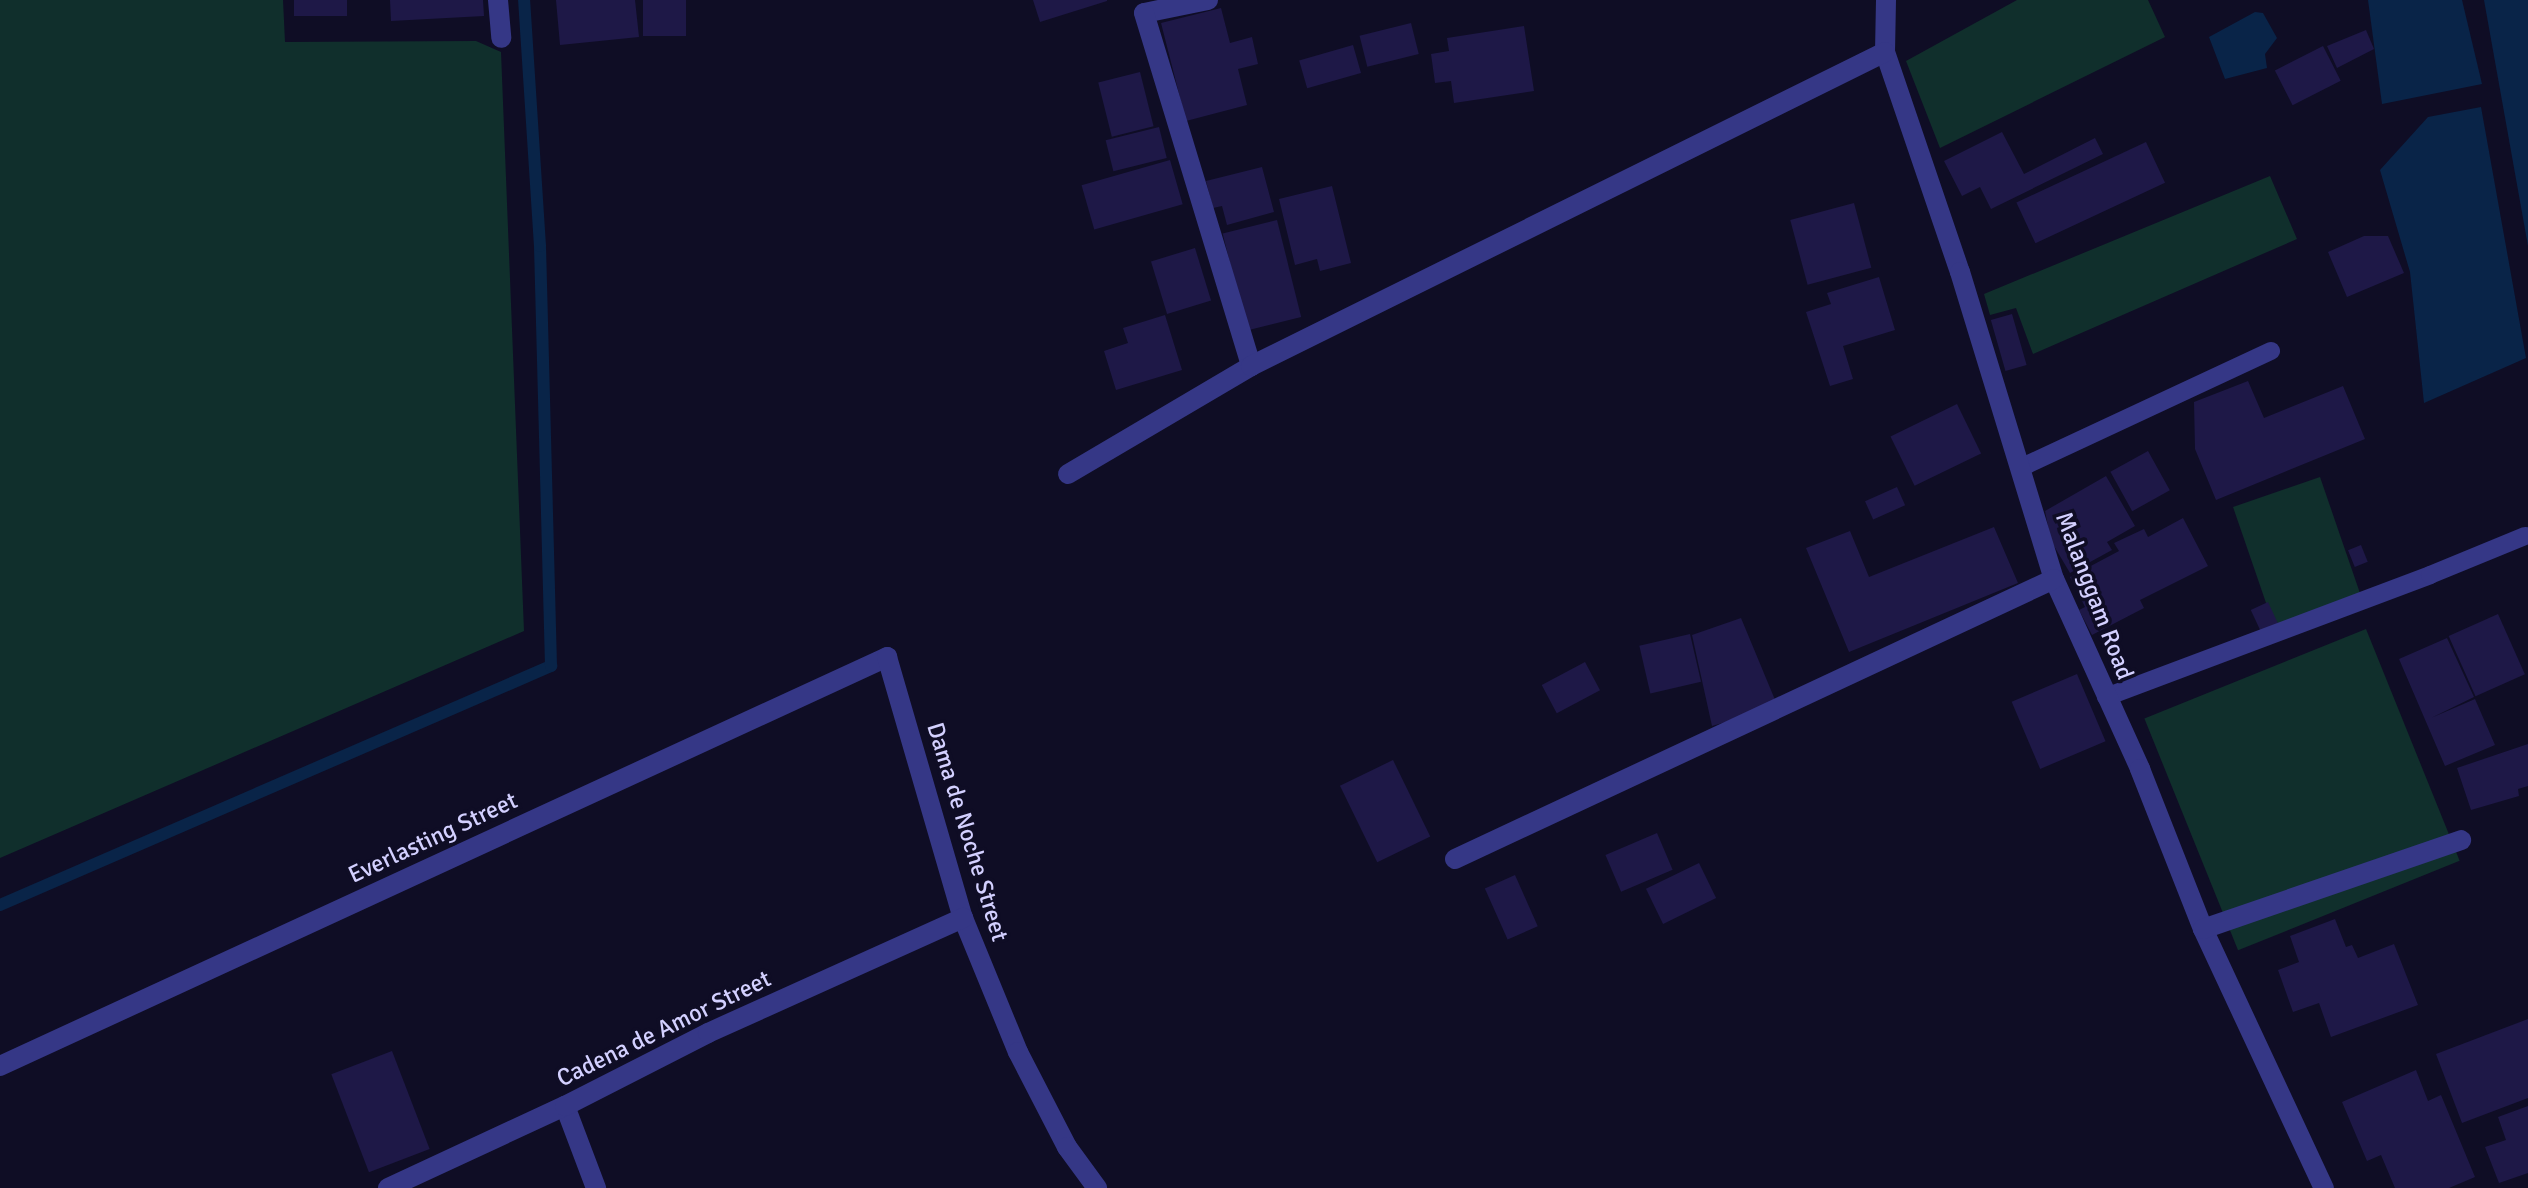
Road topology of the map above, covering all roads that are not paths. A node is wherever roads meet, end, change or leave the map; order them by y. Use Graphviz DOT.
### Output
graph roads {
  1 [pos="498,0"];
  2 [pos="1208,0"];
  3 [pos="1886,0"];
  4 [pos="501,38"];
  5 [pos="1885,52"];
  6 [pos="2271,351"];
  7 [pos="1251,366"];
  8 [pos="2020,468"];
  9 [pos="1068,474"];
  10 [pos="2525,536"];
  11 [pos="2054,579"];
  12 [pos="887,657"];
  13 [pos="2106,697"];
  14 [pos="2461,840"];
  15 [pos="1455,859"];
  16 [pos="963,918"];
  17 [pos="2203,929"];
  18 [pos="0,1066"];
  19 [pos="565,1106"];
  20 [pos="388,1188"];
  21 [pos="596,1188"];
  22 [pos="1097,1188"];
  23 [pos="2324,1188"];
  1 -- 4 [label="street"];
  2 -- 7 [label="street"];
  3 -- 5 [label="street, Malanggam Road"];
  5 -- 7 [label="street"];
  5 -- 8 [label="street, Malanggam Road"];
  6 -- 8 [label="lane"];
  7 -- 9 [label="street"];
  8 -- 11 [label="street, Malanggam Road"];
  10 -- 13 [label="lane"];
  11 -- 13 [label="street, Malanggam Road"];
  11 -- 15 [label="street"];
  12 -- 16 [label="street, Dama de Noche Street"];
  12 -- 18 [label="street, Everlasting Street"];
  13 -- 17 [label="street, Malanggam Road"];
  14 -- 17 [label="street"];
  16 -- 19 [label="street, Cadena de Amor Street"];
  16 -- 22 [label="street, Dama de Noche Street"];
  17 -- 23 [label="street, Malanggam Road"];
  19 -- 20 [label="street, Cadena de Amor Street"];
  19 -- 21 [label="street"];
}
